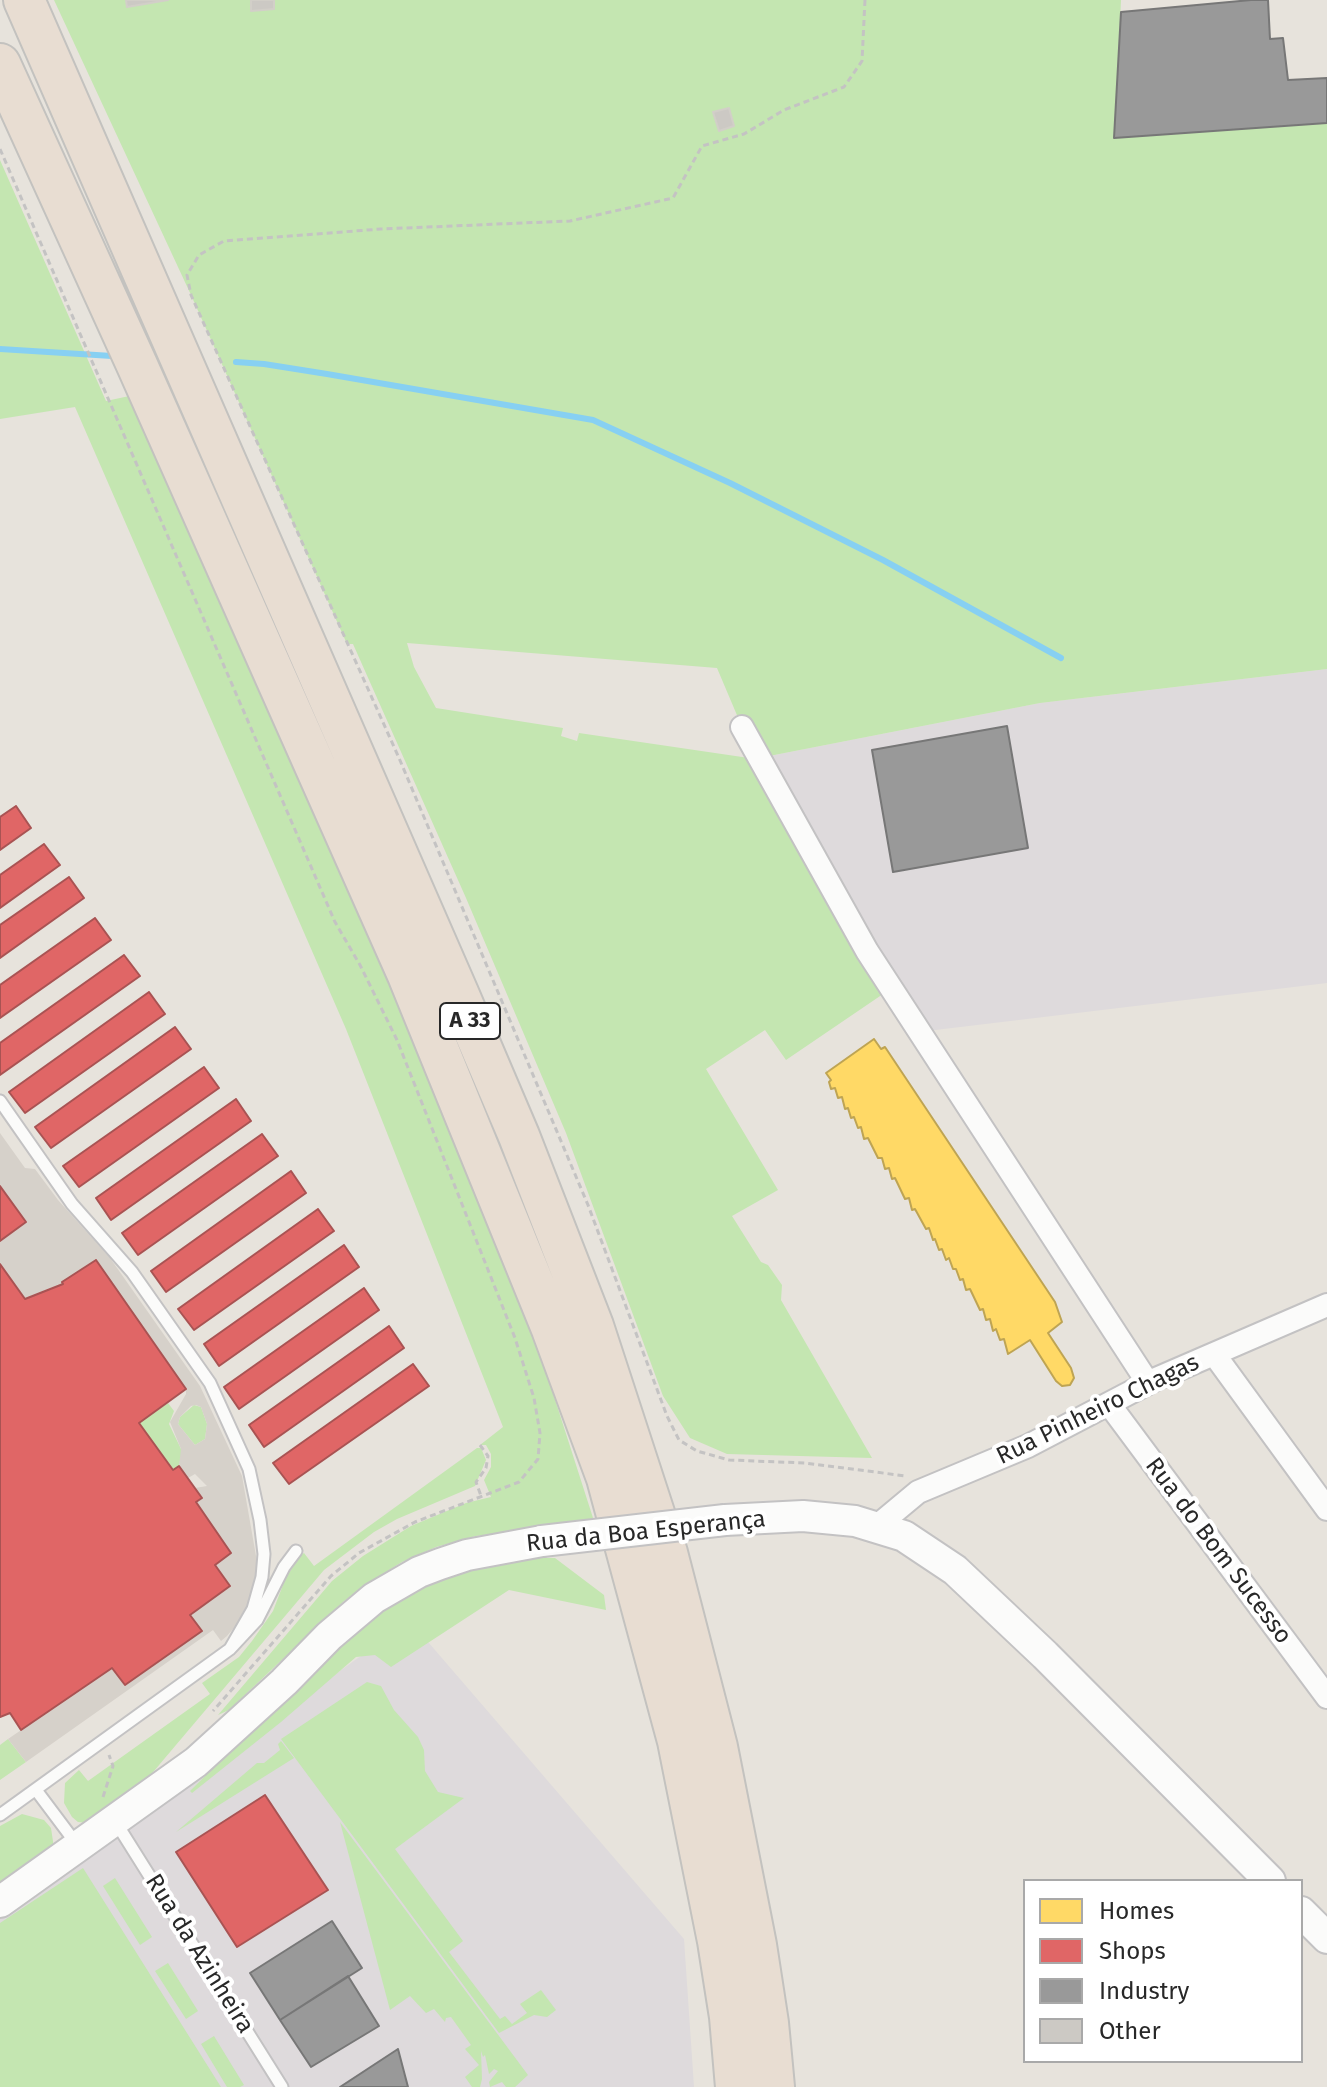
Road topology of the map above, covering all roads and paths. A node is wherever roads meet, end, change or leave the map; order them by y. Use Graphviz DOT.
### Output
graph roads {
  1 [pos="24,0"];
  2 [pos="865,0"];
  3 [pos="0,64"];
  4 [pos="0,149"];
  5 [pos="742,727"];
  6 [pos="0,1101"];
  7 [pos="1327,1305"];
  8 [pos="1214,1354"];
  9 [pos="1148,1383"];
  10 [pos="1109,1404"];
  11 [pos="480,1445"];
  12 [pos="927,1488"];
  13 [pos="481,1496"];
  14 [pos="1327,1509"];
  15 [pos="876,1527"];
  16 [pos="296,1551"];
  17 [pos="230,1649"];
  18 [pos="1327,1697"];
  19 [pos="212,1713"];
  20 [pos="104,1740"];
  21 [pos="36,1790"];
  22 [pos="0,1815"];
  23 [pos="115,1821"];
  24 [pos="79,1846"];
  25 [pos="1268,1879"];
  26 [pos="0,1902"];
  27 [pos="1303,1914"];
  28 [pos="1327,1938"];
  29 [pos="282,2087"];
  30 [pos="736,2087"];
  31 [pos="774,2087"];
  1 -- 31 [label="highway, A 33"];
  2 -- 12 [label="path"];
  3 -- 30 [label="highway, A 33"];
  4 -- 13 [label="path"];
  5 -- 9 [label="street"];
  6 -- 17 [label="lane"];
  7 -- 8 [label="street, Rua Pinheiro Chagas"];
  8 -- 9 [label="street, Rua Pinheiro Chagas"];
  8 -- 14 [label="street"];
  9 -- 10 [label="street, Rua Pinheiro Chagas"];
  10 -- 12 [label="street, Rua Pinheiro Chagas"];
  10 -- 18 [label="street, Rua do Bom Sucesso"];
  11 -- 13 [label="path"];
  12 -- 15 [label="street, Rua Pinheiro Chagas"];
  13 -- 19 [label="path"];
  15 -- 23 [label="street, Rua da Boa Esperança, bridge"];
  15 -- 25 [label="street, Rua da Boa Esperança"];
  16 -- 17 [label="lane"];
  17 -- 20 [label="lane"];
  20 -- 21 [label="lane"];
  20 -- 23 [label="path"];
  21 -- 22 [label="lane"];
  21 -- 24 [label="lane"];
  23 -- 24 [label="street, Rua da Boa Esperança"];
  23 -- 29 [label="lane, Rua da Azinheira"];
  24 -- 26 [label="street, Rua da Boa Esperança"];
  27 -- 28 [label="street"];
}
